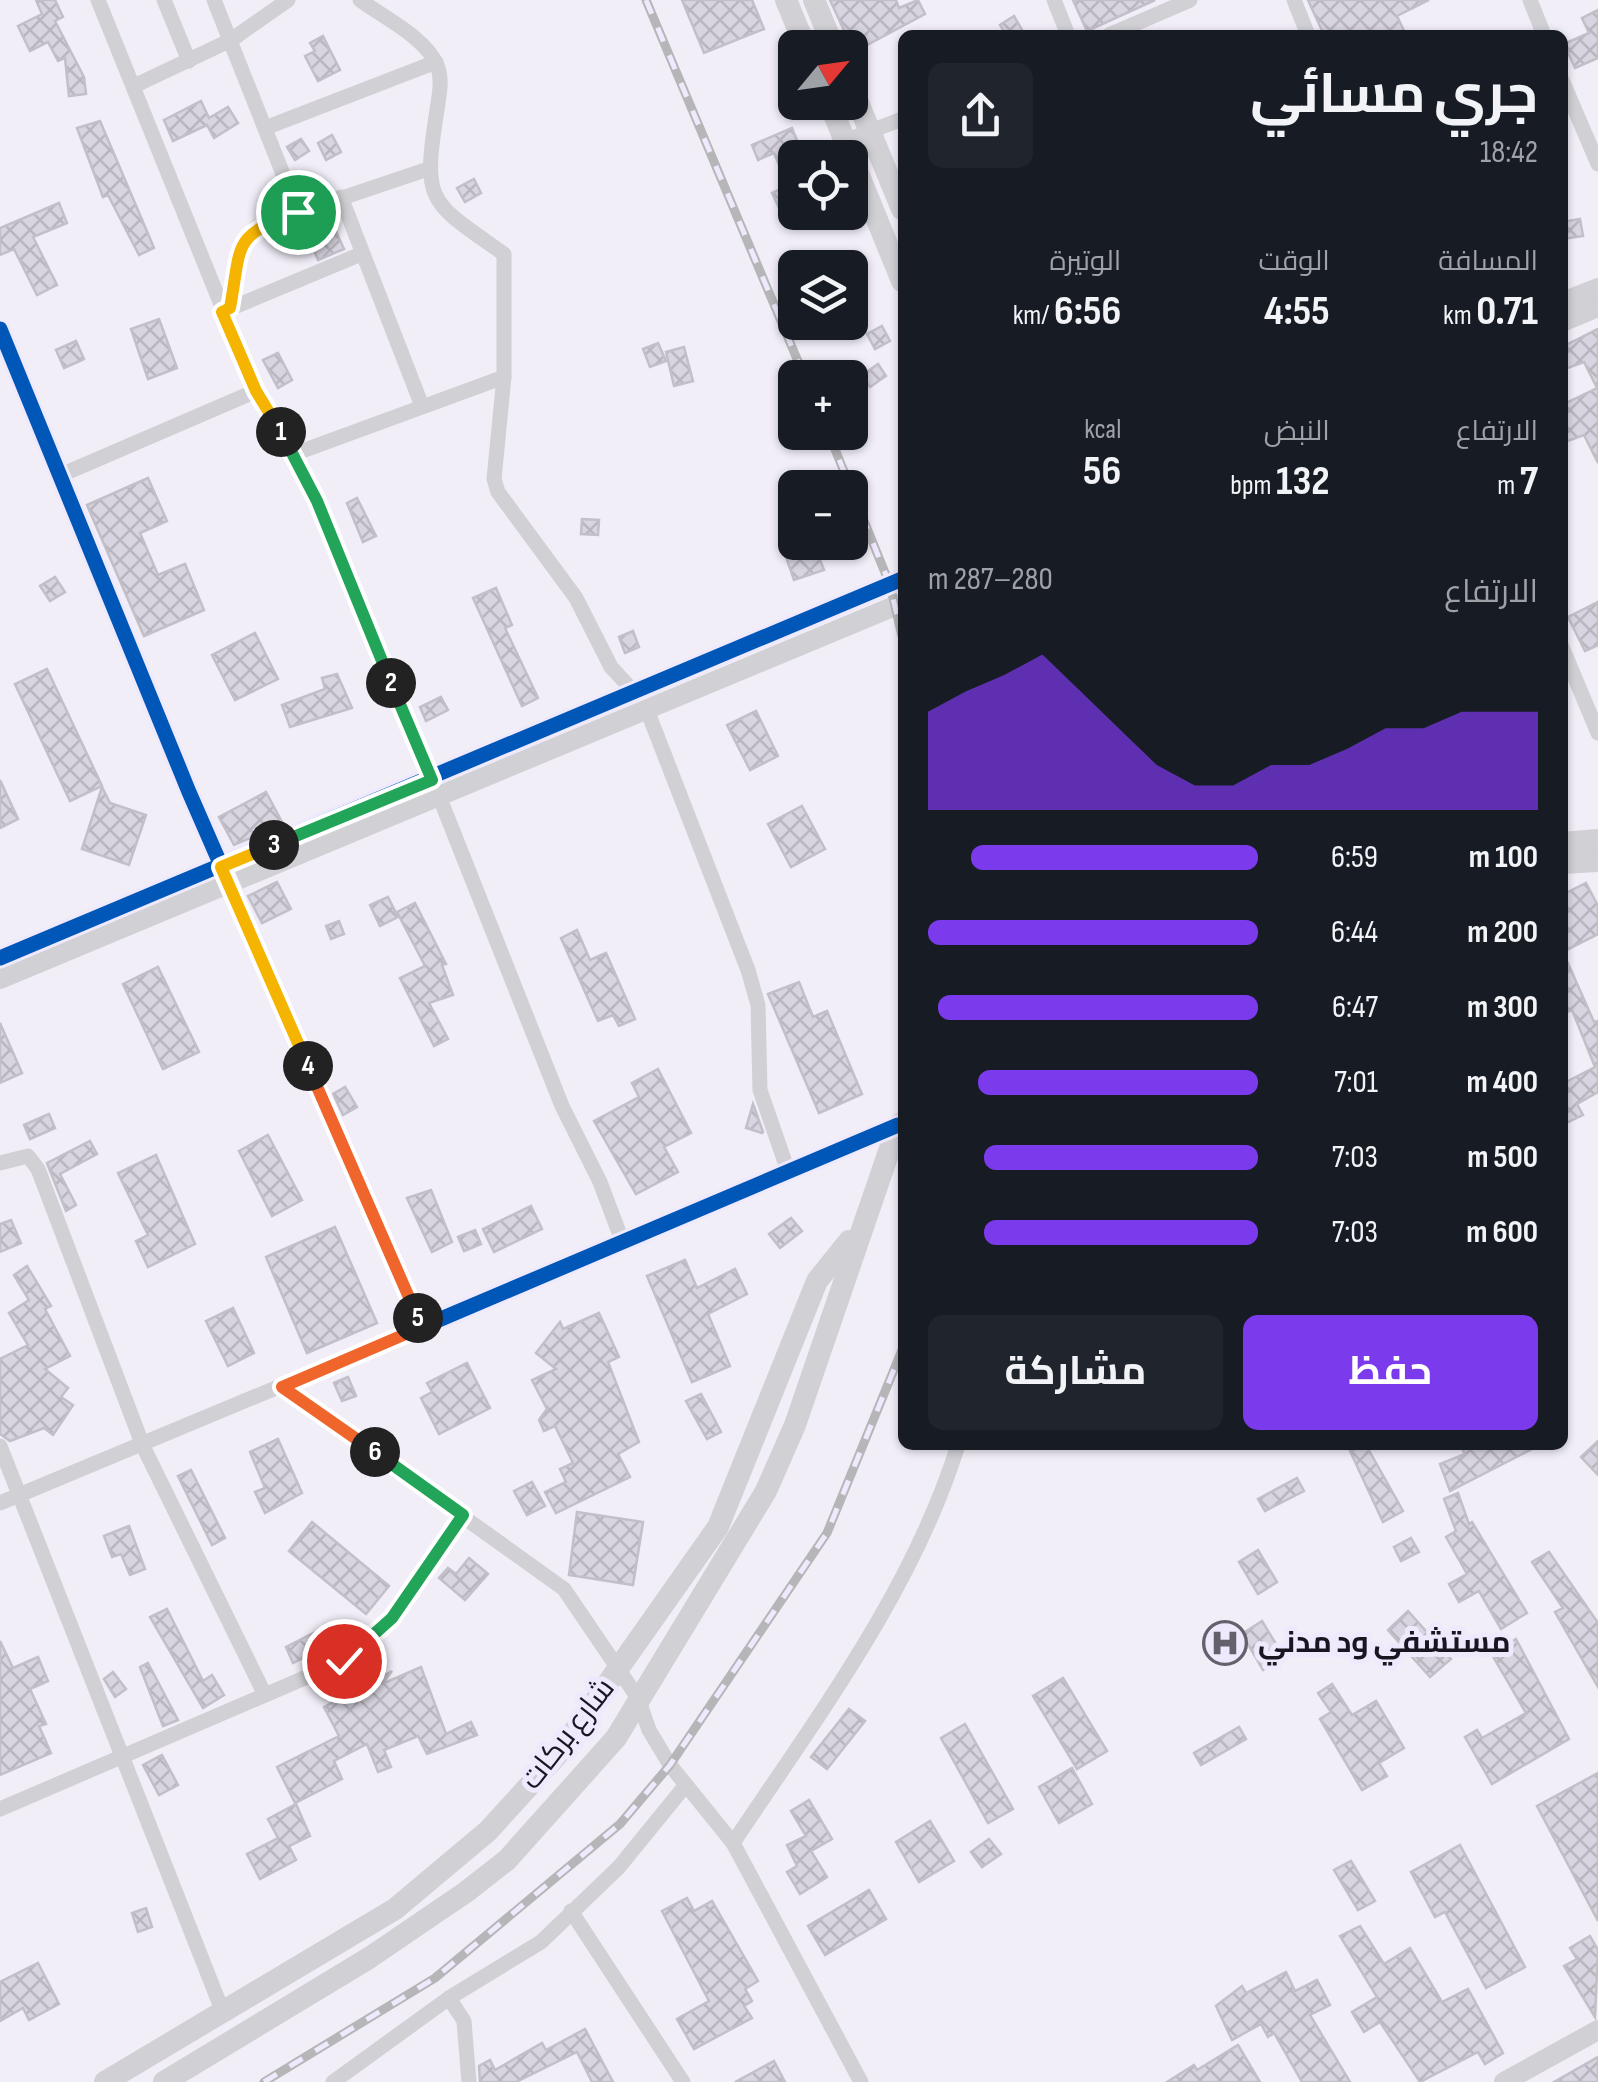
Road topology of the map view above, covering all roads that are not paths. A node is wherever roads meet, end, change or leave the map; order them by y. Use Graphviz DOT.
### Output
graph roads {
  1 [pos="98,0"];
  2 [pos="164,0"];
  3 [pos="214,0"];
  4 [pos="260,0"];
  5 [pos="288,0"];
  6 [pos="360,0"];
  7 [pos="786,0"];
  8 [pos="814,0"];
  9 [pos="1054,0"];
  10 [pos="1190,0"];
  11 [pos="1294,0"];
  12 [pos="1530,0"];
  13 [pos="267,17"];
  14 [pos="798,30"];
  15 [pos="826,30"];
  16 [pos="1066,30"];
  17 [pos="1121,30"];
  18 [pos="1306,30"];
  19 [pos="1542,30"];
  20 [pos="231,40"];
  21 [pos="189,60"];
  22 [pos="436,62"];
  23 [pos="134,86"];
  24 [pos="1568,94"];
  25 [pos="866,120"];
  26 [pos="898,121"];
  27 [pos="265,128"];
  28 [pos="871,131"];
  29 [pos="848,140"];
  30 [pos="1598,164"];
  31 [pos="428,169"];
  32 [pos="341,197"];
  33 [pos="868,197"];
  34 [pos="898,199"];
  35 [pos="298,212"];
  36 [pos="362,254"];
  37 [pos="898,271"];
  38 [pos="1598,288"];
  39 [pos="1568,300"];
  40 [pos="1598,307"];
  41 [pos="226,310"];
  42 [pos="1568,320"];
  43 [pos="0,329"];
  44 [pos="504,376"];
  45 [pos="256,391"];
  46 [pos="422,406"];
  47 [pos="294,454"];
  48 [pos="61,476"];
  49 [pos="898,582"];
  50 [pos="898,605"];
  51 [pos="1568,661"];
  52 [pos="641,701"];
  53 [pos="1598,733"];
  54 [pos="435,788"];
  55 [pos="1598,840"];
  56 [pos="1568,842"];
  57 [pos="1598,861"];
  58 [pos="1568,864"];
  59 [pos="225,875"];
  60 [pos="0,958"];
  61 [pos="0,979"];
  62 [pos="898,1125"];
  63 [pos="898,1129"];
  64 [pos="0,1163"];
  65 [pos="788,1171"];
  66 [pos="858,1231"];
  67 [pos="624,1243"];
  68 [pos="422,1327"];
  69 [pos="282,1387"];
  70 [pos="0,1446"];
  71 [pos="143,1446"];
  72 [pos="956,1450"];
  73 [pos="20,1495"];
  74 [pos="0,1504"];
  75 [pos="463,1515"];
  76 [pos="619,1668"];
  77 [pos="265,1696"];
  78 [pos="638,1698"];
  79 [pos="122,1760"];
  80 [pos="685,1786"];
  81 [pos="0,1809"];
  82 [pos="733,1842"];
  83 [pos="571,1911"];
  84 [pos="450,1998"];
  85 [pos="224,2014"];
  86 [pos="1598,2030"];
  87 [pos="1508,2081"];
  88 [pos="105,2082"];
  89 [pos="164,2082"];
  90 [pos="333,2082"];
  91 [pos="470,2082"];
  92 [pos="683,2082"];
  93 [pos="861,2082"];
  1 -- 23 [label="street"];
  2 -- 21 [label="street"];
  3 -- 20 [label="street"];
  4 -- 13 [label="street"];
  5 -- 13 [label="street"];
  6 -- 22 [label="street"];
  7 -- 14 [label="main road"];
  8 -- 15 [label="main road"];
  9 -- 16 [label="street"];
  10 -- 17 [label="street"];
  11 -- 18 [label="street"];
  12 -- 19 [label="street"];
  13 -- 20 [label="street"];
  20 -- 21 [label="street"];
  20 -- 27 [label="street"];
  21 -- 23 [label="street"];
  22 -- 27 [label="street"];
  22 -- 31 [label="street"];
  23 -- 41 [label="street"];
  24 -- 30 [label="street"];
  25 -- 28 [label="main road"];
  26 -- 28 [label="street"];
  27 -- 35 [label="street"];
  28 -- 29 [label="street"];
  28 -- 34 [label="main road"];
  31 -- 32 [label="street"];
  31 -- 44 [label="street"];
  32 -- 35 [label="street"];
  32 -- 36 [label="street"];
  33 -- 37 [label="main road"];
  35 -- 41 [label="street"];
  36 -- 41 [label="street"];
  36 -- 46 [label="street"];
  38 -- 39 [label="street"];
  40 -- 42 [label="street"];
  41 -- 45 [label="street"];
  43 -- 48 [label="street"];
  44 -- 46 [label="street"];
  44 -- 52 [label="street"];
  45 -- 47 [label="street"];
  45 -- 48 [label="street"];
  46 -- 47 [label="street"];
  47 -- 54 [label="street"];
  48 -- 59 [label="street"];
  49 -- 52 [label="street"];
  50 -- 52 [label="street"];
  51 -- 53 [label="street"];
  52 -- 54 [label="street"];
  52 -- 65 [label="street"];
  54 -- 59 [label="street"];
  54 -- 67 [label="street"];
  55 -- 56 [label="main road"];
  57 -- 58 [label="main road"];
  59 -- 60 [label="street"];
  59 -- 61 [label="street"];
  59 -- 68 [label="street"];
  62 -- 65 [label="street"];
  63 -- 66 [label="main road, شارع بركات"];
  64 -- 71 [label="street"];
  65 -- 67 [label="street"];
  66 -- 76 [label="main road, شارع بركات"];
  66 -- 78 [label="main road, شارع بركات"];
  67 -- 68 [label="street"];
  68 -- 69 [label="street"];
  69 -- 71 [label="street"];
  69 -- 75 [label="street"];
  70 -- 73 [label="street"];
  71 -- 73 [label="street"];
  71 -- 77 [label="street"];
  72 -- 82 [label="street"];
  73 -- 74 [label="street"];
  73 -- 79 [label="street"];
  75 -- 76 [label="street"];
  75 -- 77 [label="street"];
  76 -- 78 [label="street"];
  76 -- 85 [label="main road, شارع بركات"];
  77 -- 79 [label="street"];
  78 -- 80 [label="street"];
  78 -- 89 [label="main road, شارع بركات"];
  79 -- 81 [label="street"];
  79 -- 85 [label="street"];
  80 -- 82 [label="street"];
  80 -- 83 [label="street"];
  82 -- 93 [label="street"];
  83 -- 84 [label="street"];
  83 -- 92 [label="street"];
  84 -- 90 [label="street"];
  84 -- 91 [label="street"];
  85 -- 88 [label="main road, شارع بركات"];
  86 -- 87 [label="street"];
}
